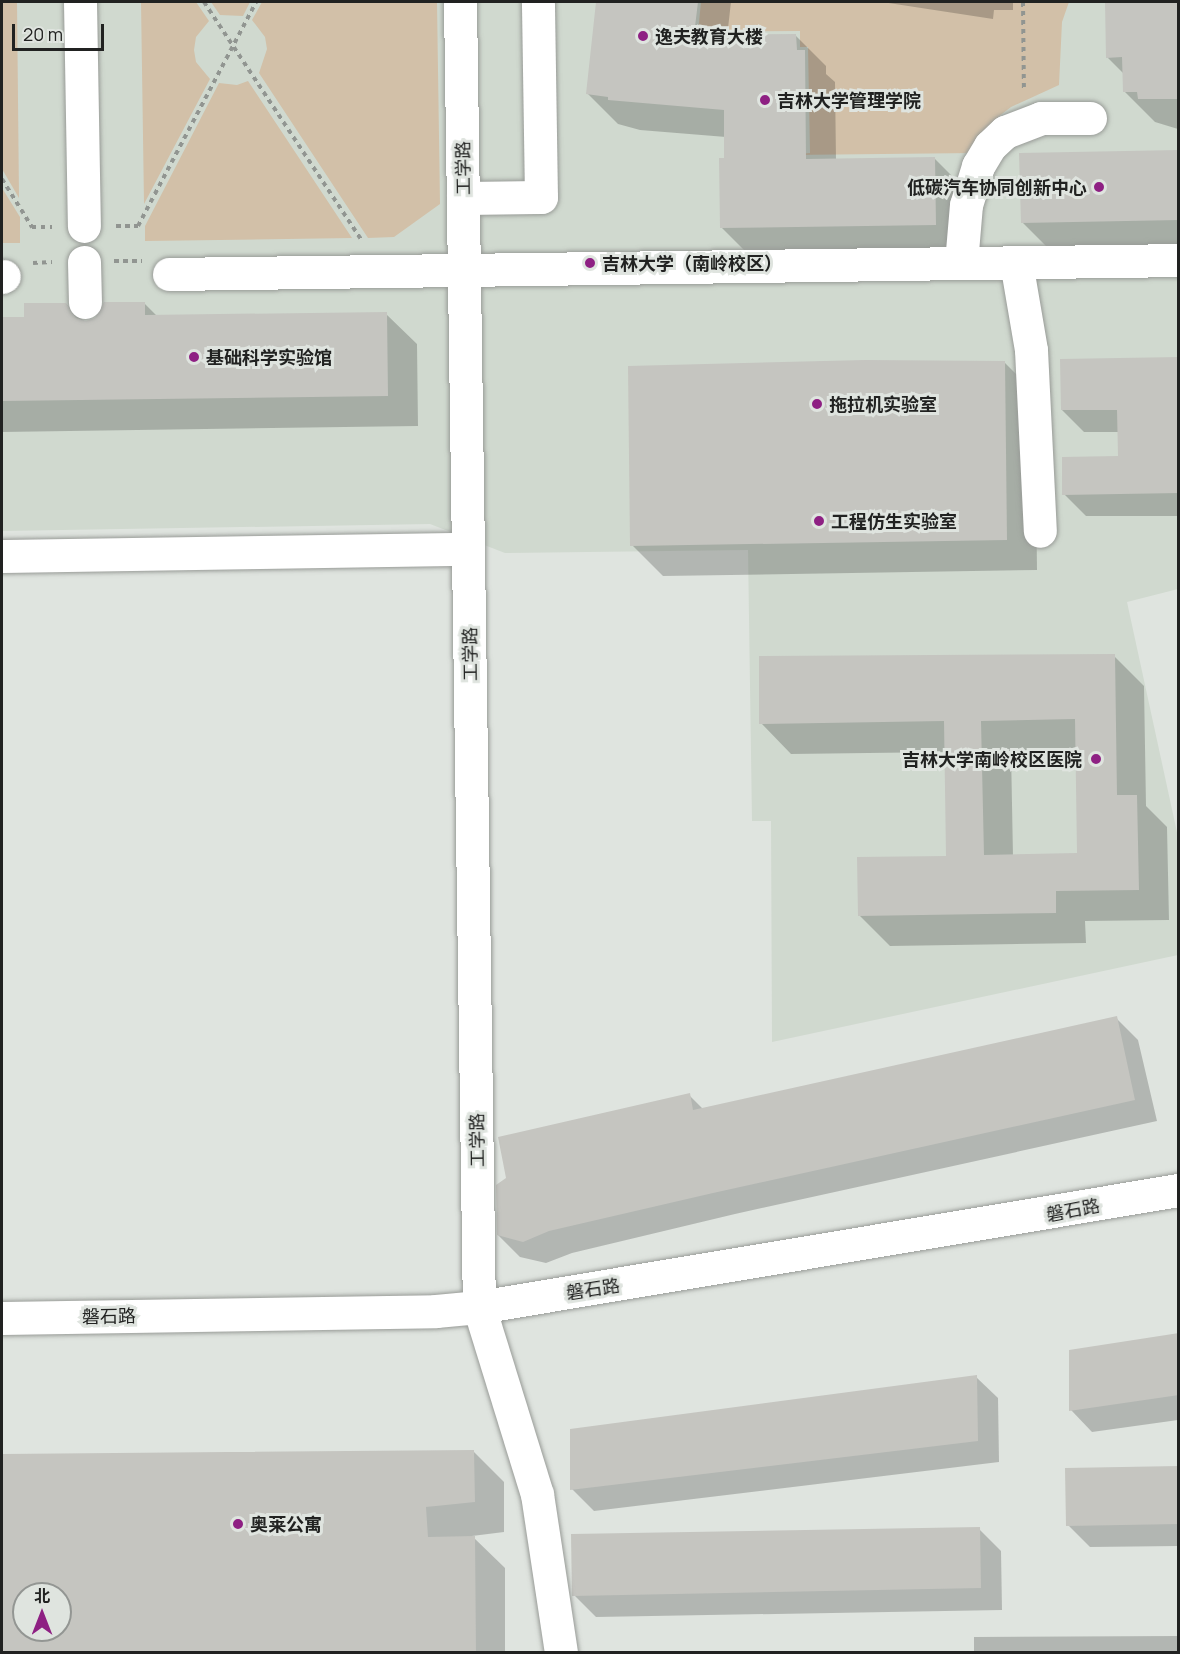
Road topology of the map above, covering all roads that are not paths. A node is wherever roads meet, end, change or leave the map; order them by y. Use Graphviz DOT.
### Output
graph roads {
  1 [pos="80,2"];
  2 [pos="460,2"];
  3 [pos="538,2"];
  4 [pos="1090,118"];
  5 [pos="463,198"];
  6 [pos="84,226"];
  7 [pos="1179,260"];
  8 [pos="84,262"];
  9 [pos="1016,262"];
  10 [pos="961,263"];
  11 [pos="464,270"];
  12 [pos="169,274"];
  13 [pos="85,302"];
  14 [pos="1040,531"];
  15 [pos="468,549"];
  16 [pos="2,556"];
  17 [pos="1179,1190"];
  18 [pos="479,1307"];
  19 [pos="2,1318"];
  20 [pos="561,1653"];
  1 -- 6 [label="street"];
  2 -- 5 [label="street, 工学路"];
  3 -- 5 [label="street"];
  4 -- 10 [label="street"];
  5 -- 11 [label="street, 工学路"];
  7 -- 9 [label="street"];
  8 -- 13 [label="street"];
  9 -- 10 [label="street"];
  9 -- 14 [label="street"];
  10 -- 11 [label="street"];
  11 -- 12 [label="street"];
  11 -- 15 [label="street, 工学路"];
  15 -- 16 [label="street"];
  15 -- 18 [label="street, 工学路"];
  17 -- 18 [label="street, 磐石路"];
  18 -- 19 [label="street, 磐石路"];
  18 -- 20 [label="street, 工学路"];
}
